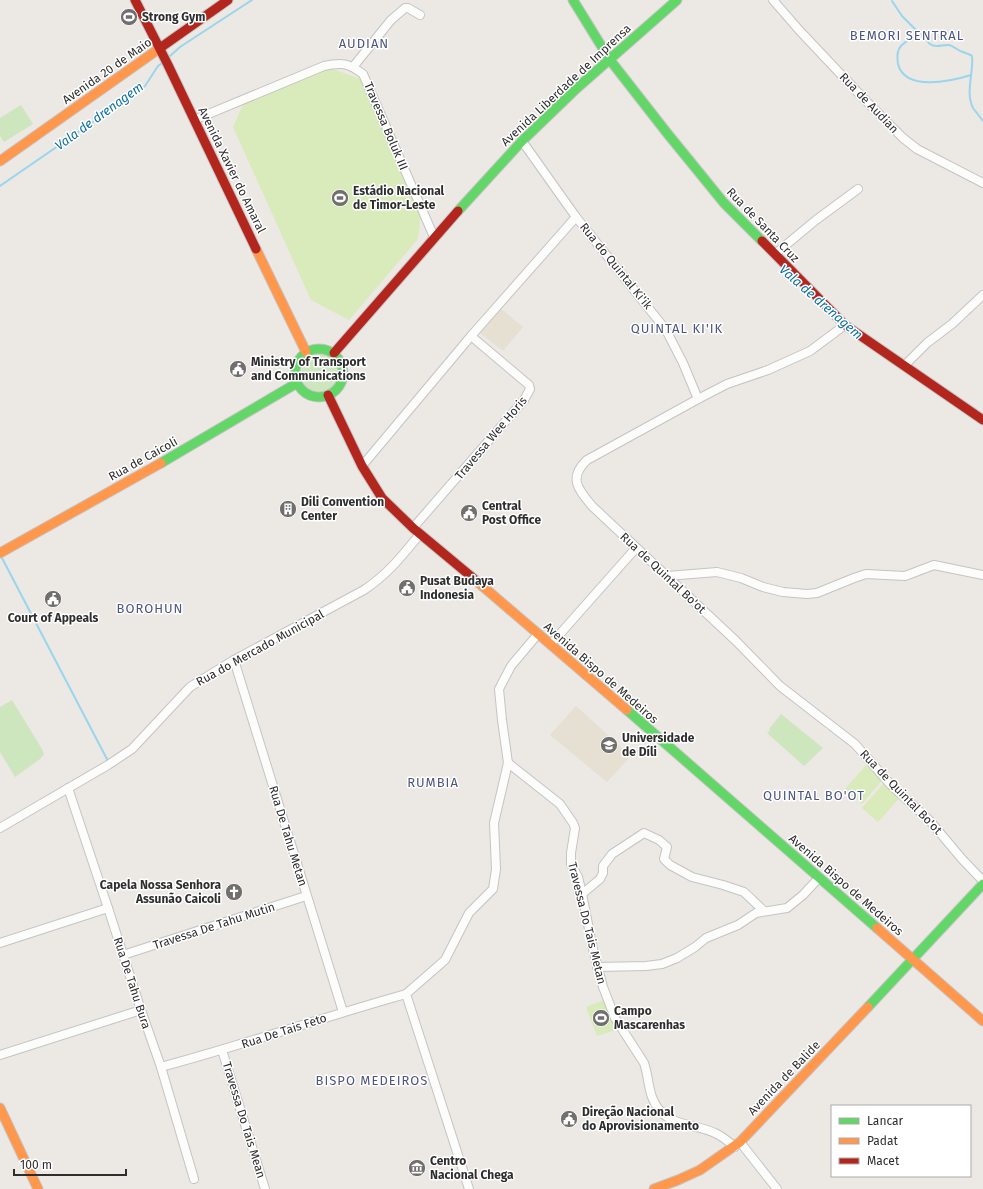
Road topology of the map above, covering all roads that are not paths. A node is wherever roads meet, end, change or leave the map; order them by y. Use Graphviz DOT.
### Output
graph roads {
  1 [pos="135,0"];
  2 [pos="228,0"];
  3 [pos="573,0"];
  4 [pos="677,0"];
  5 [pos="773,0"];
  6 [pos="420,15"];
  7 [pos="160,48"];
  8 [pos="610,60"];
  9 [pos="353,67"];
  10 [pos="194,120"];
  11 [pos="522,141"];
  12 [pos="0,161"];
  13 [pos="983,183"];
  14 [pos="858,189"];
  15 [pos="576,217"];
  16 [pos="434,237"];
  17 [pos="775,254"];
  18 [pos="983,295"];
  19 [pos="842,327"];
  20 [pos="472,336"];
  21 [pos="306,352"];
  22 [pos="334,353"];
  23 [pos="904,366"];
  24 [pos="297,383"];
  25 [pos="328,395"];
  26 [pos="698,399"];
  27 [pos="983,420"];
  28 [pos="362,466"];
  29 [pos="417,531"];
  30 [pos="636,548"];
  31 [pos="0,553"];
  32 [pos="983,575"];
  33 [pos="667,576"];
  34 [pos="538,634"];
  35 [pos="551,644"];
  36 [pos="234,660"];
  37 [pos="508,763"];
  38 [pos="68,788"];
  39 [pos="0,828"];
  40 [pos="816,881"];
  41 [pos="983,881"];
  42 [pos="983,884"];
  43 [pos="582,894"];
  44 [pos="306,896"];
  45 [pos="108,908"];
  46 [pos="764,911"];
  47 [pos="0,943"];
  48 [pos="123,955"];
  49 [pos="914,960"];
  50 [pos="598,967"];
  51 [pos="406,994"];
  52 [pos="141,1010"];
  53 [pos="343,1012"];
  54 [pos="983,1021"];
  55 [pos="222,1050"];
  56 [pos="0,1055"];
  57 [pos="161,1067"];
  58 [pos="0,1108"];
  59 [pos="737,1144"];
  60 [pos="194,1179"];
  61 [pos="38,1189"];
  62 [pos="265,1189"];
  63 [pos="469,1189"];
  64 [pos="654,1189"];
  65 [pos="777,1189"];
  1 -- 7 [label="main road, Avenida Xavier do Amaral"];
  2 -- 7 [label="main road, Avenida 20 de Maio"];
  3 -- 8 [label="main road, Rua de Santa Cruz"];
  4 -- 8 [label="main road, Avenida Liberdade de Imprensa"];
  5 -- 13 [label="street, Rua de Audian"];
  6 -- 9 [label="street"];
  7 -- 10 [label="main road, Avenida Xavier do Amaral"];
  7 -- 12 [label="main road, Avenida 20 de Maio"];
  8 -- 11 [label="main road, Avenida Liberdade de Imprensa"];
  8 -- 17 [label="main road, Rua de Santa Cruz"];
  9 -- 10 [label="street"];
  9 -- 16 [label="street, Travessa Boluk III"];
  10 -- 21 [label="main road, Avenida Xavier do Amaral"];
  11 -- 15 [label="street, Rua do Quintal Ki'ik"];
  11 -- 16 [label="main road, Avenida Liberdade de Imprensa"];
  14 -- 17 [label="street"];
  15 -- 20 [label="street"];
  15 -- 26 [label="street, Rua do Quintal Ki'ik"];
  16 -- 22 [label="main road, Avenida Liberdade de Imprensa"];
  17 -- 19 [label="main road, Rua de Santa Cruz"];
  18 -- 23 [label="street"];
  19 -- 23 [label="main road, Rua de Santa Cruz"];
  19 -- 26 [label="street, Rua de Quintal Bo'ot"];
  20 -- 28 [label="street"];
  20 -- 29 [label="street, Travessa Wee Horis"];
  21 -- 22 [label="main road"];
  21 -- 24 [label="main road"];
  22 -- 25 [label="main road"];
  23 -- 27 [label="main road, Rua de Santa Cruz"];
  24 -- 25 [label="main road"];
  24 -- 31 [label="main road, Rua de Caicoli"];
  25 -- 28 [label="main road, Avenida Bispo de Medeiros"];
  26 -- 30 [label="street, Rua de Quintal Bo'ot"];
  28 -- 29 [label="main road, Avenida Bispo de Medeiros"];
  29 -- 34 [label="main road, Avenida Bispo de Medeiros"];
  29 -- 36 [label="street, Rua do Mercado Municipal"];
  30 -- 33 [label="street, Rua de Quintal Bo'ot"];
  30 -- 35 [label="street"];
  32 -- 33 [label="street"];
  33 -- 41 [label="street, Rua de Quintal Bo'ot"];
  34 -- 35 [label="main road, Avenida Bispo de Medeiros"];
  34 -- 37 [label="street"];
  35 -- 49 [label="main road, Avenida Bispo de Medeiros"];
  36 -- 38 [label="street, Rua do Mercado Municipal"];
  36 -- 44 [label="street, Rua De Tahu Metan"];
  37 -- 43 [label="street, Travessa Do Tais Metan"];
  37 -- 51 [label="street"];
  38 -- 39 [label="street, Rua do Mercado Municipal"];
  38 -- 45 [label="street, Rua De Tahu Bura"];
  40 -- 46 [label="street"];
  42 -- 49 [label="main road, Avenida de Balide"];
  43 -- 46 [label="street"];
  43 -- 50 [label="street, Travessa Do Tais Metan"];
  44 -- 48 [label="street, Travessa De Tahu Mutin"];
  44 -- 53 [label="street, Rua De Tahu Metan"];
  45 -- 47 [label="street"];
  45 -- 48 [label="street, Rua De Tahu Bura"];
  46 -- 50 [label="street"];
  48 -- 52 [label="street, Rua De Tahu Bura"];
  49 -- 54 [label="main road, Avenida Bispo de Medeiros"];
  49 -- 59 [label="main road, Avenida de Balide"];
  50 -- 59 [label="street, Travessa Do Tais Metan"];
  51 -- 53 [label="street, Rua De Tais Feto"];
  51 -- 63 [label="street"];
  52 -- 56 [label="street"];
  52 -- 57 [label="street, Rua De Tahu Bura"];
  53 -- 55 [label="street, Rua De Tais Feto"];
  55 -- 57 [label="street, Rua De Tais Feto"];
  55 -- 62 [label="street, Travessa Do Tais Mean"];
  57 -- 60 [label="street, Rua De Tahu Bura"];
  58 -- 61 [label="main road"];
  59 -- 64 [label="main road, Avenida de Balide"];
  59 -- 65 [label="street, Travessa Do Tais Metan"];
}
